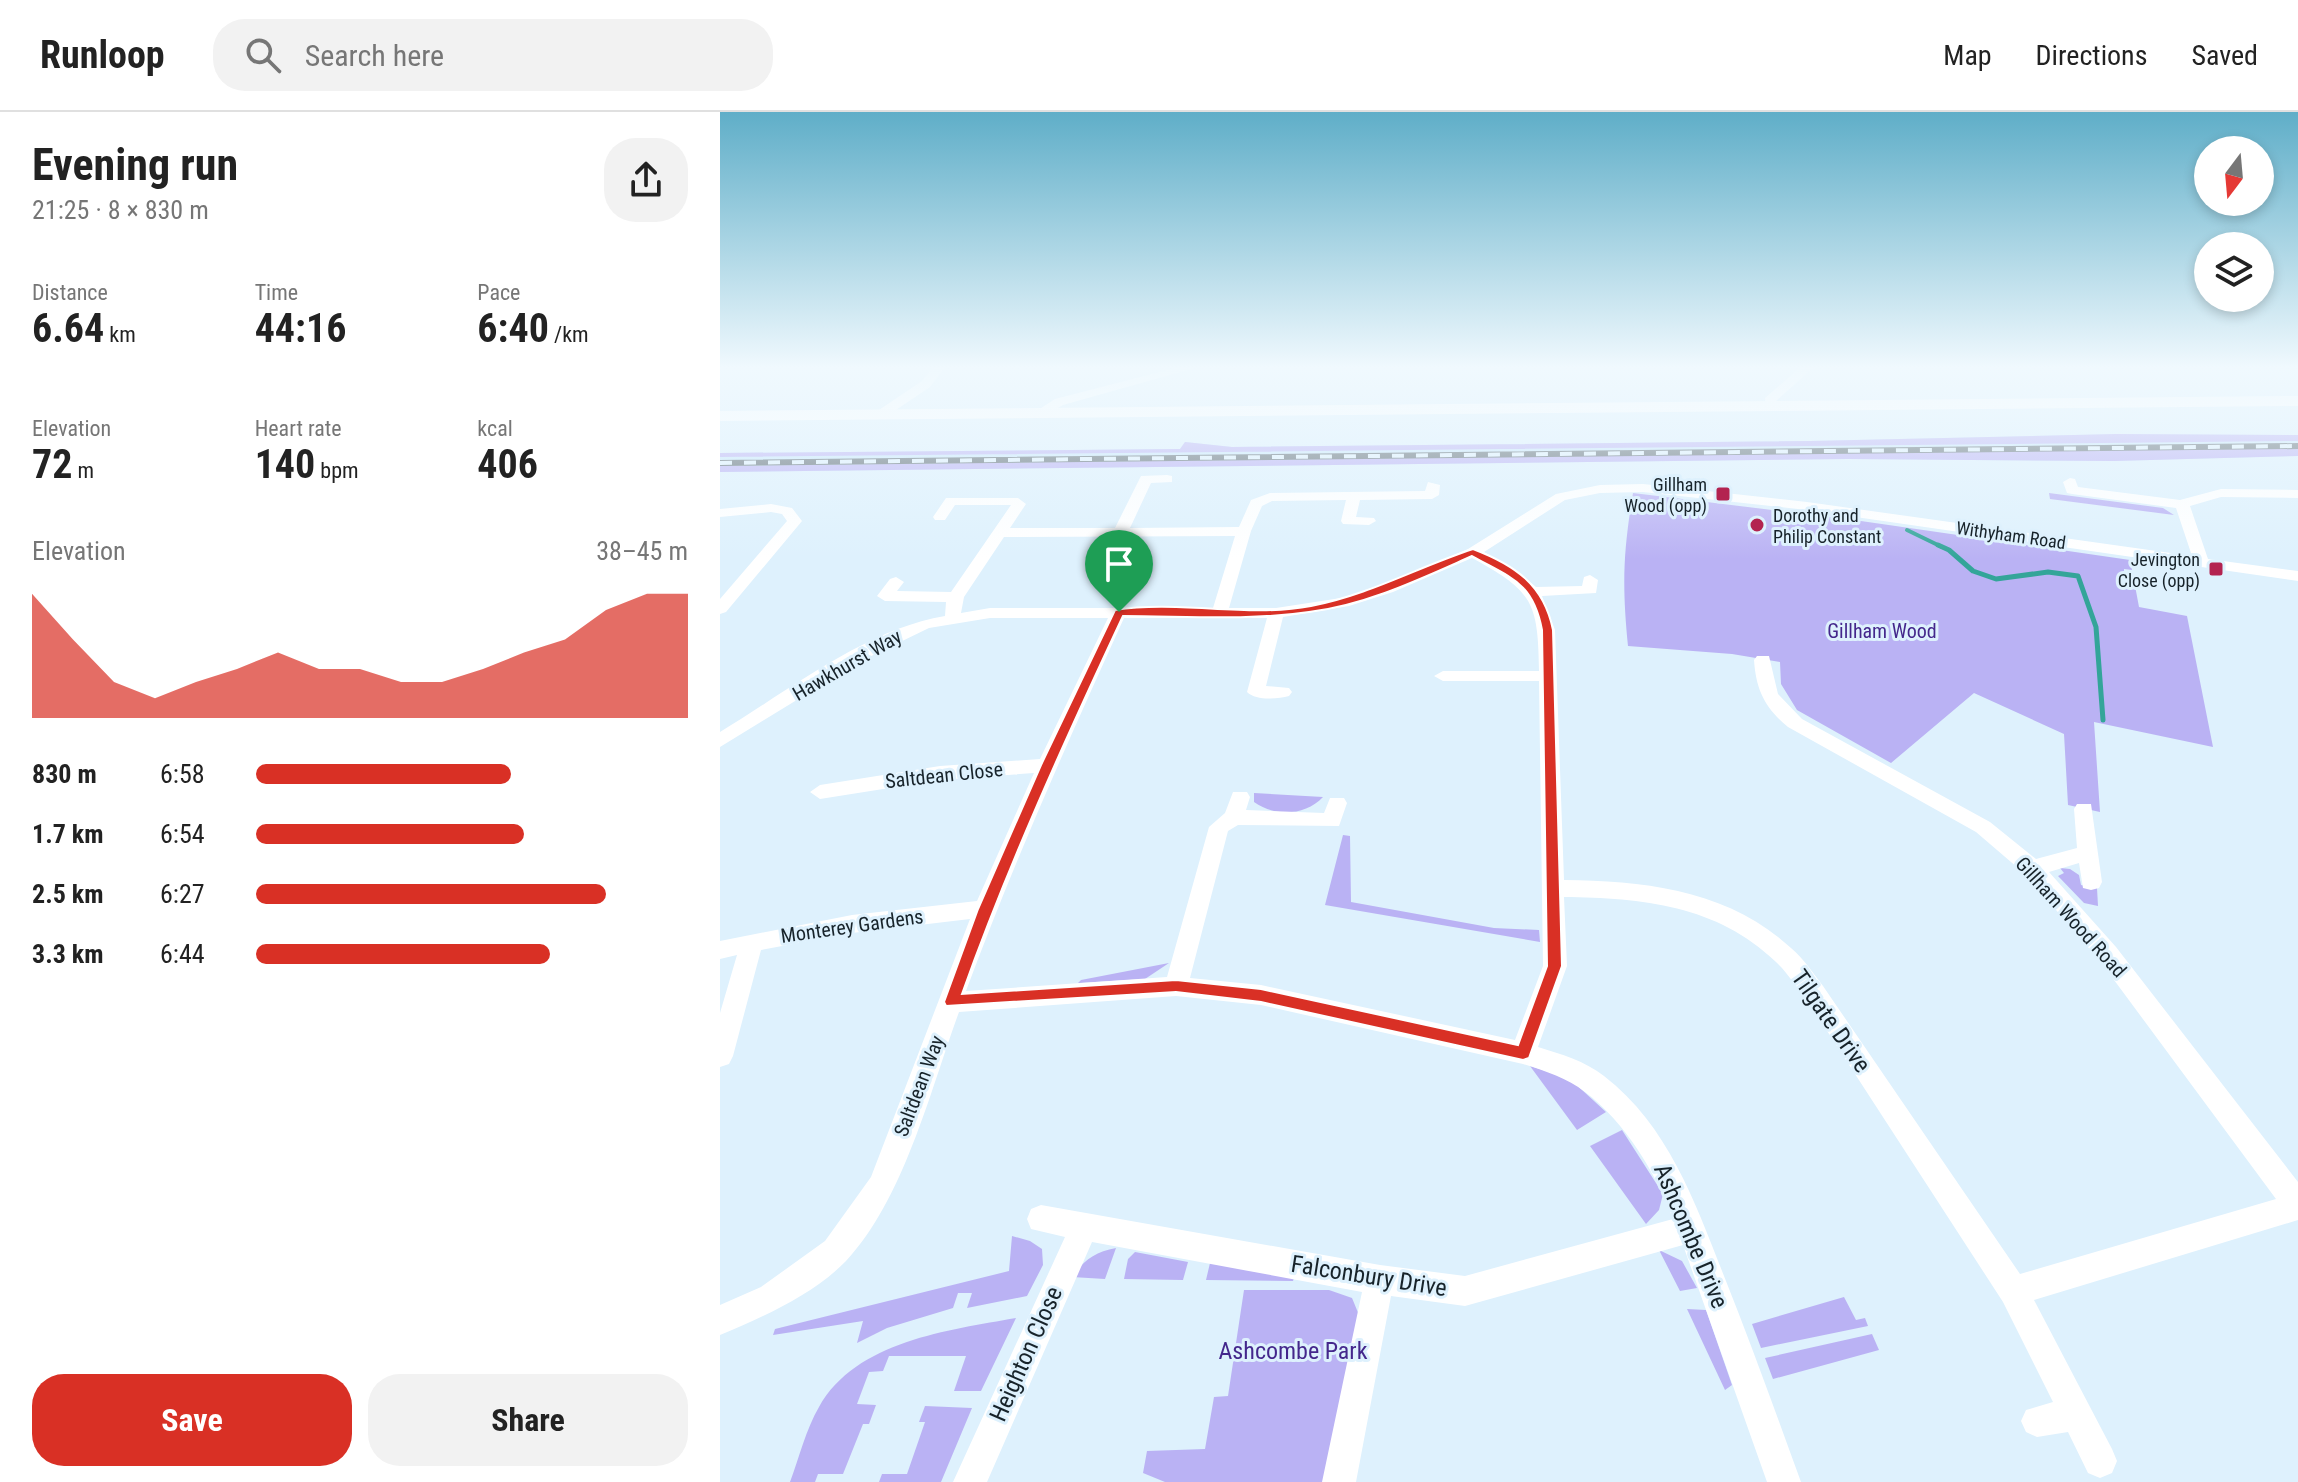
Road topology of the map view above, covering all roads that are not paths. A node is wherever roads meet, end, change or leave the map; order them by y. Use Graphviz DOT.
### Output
graph roads {
  1 [pos="1167,479"];
  2 [pos="2070,482"];
  3 [pos="1433,485"];
  4 [pos="2298,494"];
  5 [pos="1354,496"];
  6 [pos="1723,496"];
  7 [pos="2182,505"];
  8 [pos="720,513"];
  9 [pos="940,517"];
  10 [pos="1369,521"];
  11 [pos="1244,531"];
  12 [pos="1120,532"];
  13 [pos="1002,533"];
  14 [pos="1473,552"];
  15 [pos="2202,562"];
  16 [pos="2298,576"];
  17 [pos="1590,580"];
  18 [pos="896,582"];
  19 [pos="1534,592"];
  20 [pos="956,597"];
  21 [pos="720,609"];
  22 [pos="1119,612"];
  23 [pos="1220,612"];
  24 [pos="1276,613"];
  25 [pos="953,618"];
  26 [pos="1763,660"];
  27 [pos="1549,676"];
  28 [pos="1283,692"];
  29 [pos="1442,698"];
  30 [pos="722,737"];
  31 [pos="1047,765"];
  32 [pos="820,792"];
  33 [pos="1337,803"];
  34 [pos="2084,809"];
  35 [pos="2088,853"];
  36 [pos="2033,868"];
  37 [pos="2091,882"];
  38 [pos="1555,888"];
  39 [pos="985,909"];
  40 [pos="752,942"];
  41 [pos="720,950"];
  42 [pos="1176,986"];
  43 [pos="951,1002"];
  44 [pos="1523,1053"];
  45 [pos="720,1056"];
  46 [pos="2298,1206"];
  47 [pos="1041,1219"];
  48 [pos="1084,1227"];
  49 [pos="1692,1228"];
  50 [pos="1380,1280"];
  51 [pos="2014,1291"];
  52 [pos="720,1320"];
  53 [pos="2076,1414"];
  54 [pos="2037,1421"];
  55 [pos="2100,1461"];
  56 [pos="970,1482"];
  57 [pos="1339,1482"];
  58 [pos="1784,1482"];
  1 -- 12 [label="street"];
  2 -- 7 [label="street"];
  3 -- 5 [label="street"];
  4 -- 7 [label="street"];
  5 -- 10 [label="street"];
  5 -- 11 [label="street"];
  6 -- 14 [label="street, Hawkhurst Way"];
  6 -- 15 [label="street, Withyham Road"];
  7 -- 15 [label="street"];
  8 -- 21 [label="street"];
  9 -- 13 [label="street"];
  11 -- 12 [label="street"];
  11 -- 23 [label="street"];
  12 -- 13 [label="street"];
  13 -- 20 [label="street"];
  14 -- 19 [label="street"];
  14 -- 24 [label="street, Hawkhurst Way"];
  15 -- 16 [label="street, Withyham Road"];
  17 -- 19 [label="street"];
  18 -- 20 [label="street"];
  19 -- 27 [label="street"];
  20 -- 25 [label="street"];
  22 -- 23 [label="street, Hawkhurst Way"];
  22 -- 25 [label="street, Hawkhurst Way"];
  22 -- 31 [label="street, Saltdean Way"];
  23 -- 24 [label="street, Hawkhurst Way"];
  24 -- 28 [label="street"];
  25 -- 30 [label="street, Hawkhurst Way"];
  26 -- 36 [label="street, Gillham Wood Road"];
  27 -- 29 [label="street"];
  27 -- 38 [label="street"];
  31 -- 32 [label="street, Saltdean Close"];
  31 -- 39 [label="street, Saltdean Way"];
  33 -- 42 [label="street"];
  34 -- 35 [label="street"];
  35 -- 36 [label="street"];
  35 -- 37 [label="street"];
  36 -- 46 [label="street, Gillham Wood Road"];
  38 -- 44 [label="street"];
  38 -- 51 [label="street, Tilgate Drive"];
  39 -- 40 [label="street, Monterey Gardens"];
  39 -- 43 [label="street, Saltdean Way"];
  40 -- 41 [label="street, Monterey Gardens"];
  40 -- 45 [label="street"];
  42 -- 43 [label="street, Ashcombe Drive"];
  42 -- 44 [label="street, Ashcombe Drive"];
  43 -- 52 [label="street, Saltdean Way"];
  44 -- 49 [label="street, Ashcombe Drive"];
  46 -- 51 [label="street, Gillham Wood Road"];
  47 -- 48 [label="street, Falconbury Drive"];
  48 -- 50 [label="street, Falconbury Drive"];
  48 -- 56 [label="street, Heighton Close"];
  49 -- 50 [label="street, Falconbury Drive"];
  49 -- 58 [label="street, Ashcombe Drive"];
  50 -- 57 [label="street"];
  51 -- 53 [label="street, Tilgate Drive"];
  53 -- 54 [label="street"];
  53 -- 55 [label="street, Tilgate Drive"];
}
